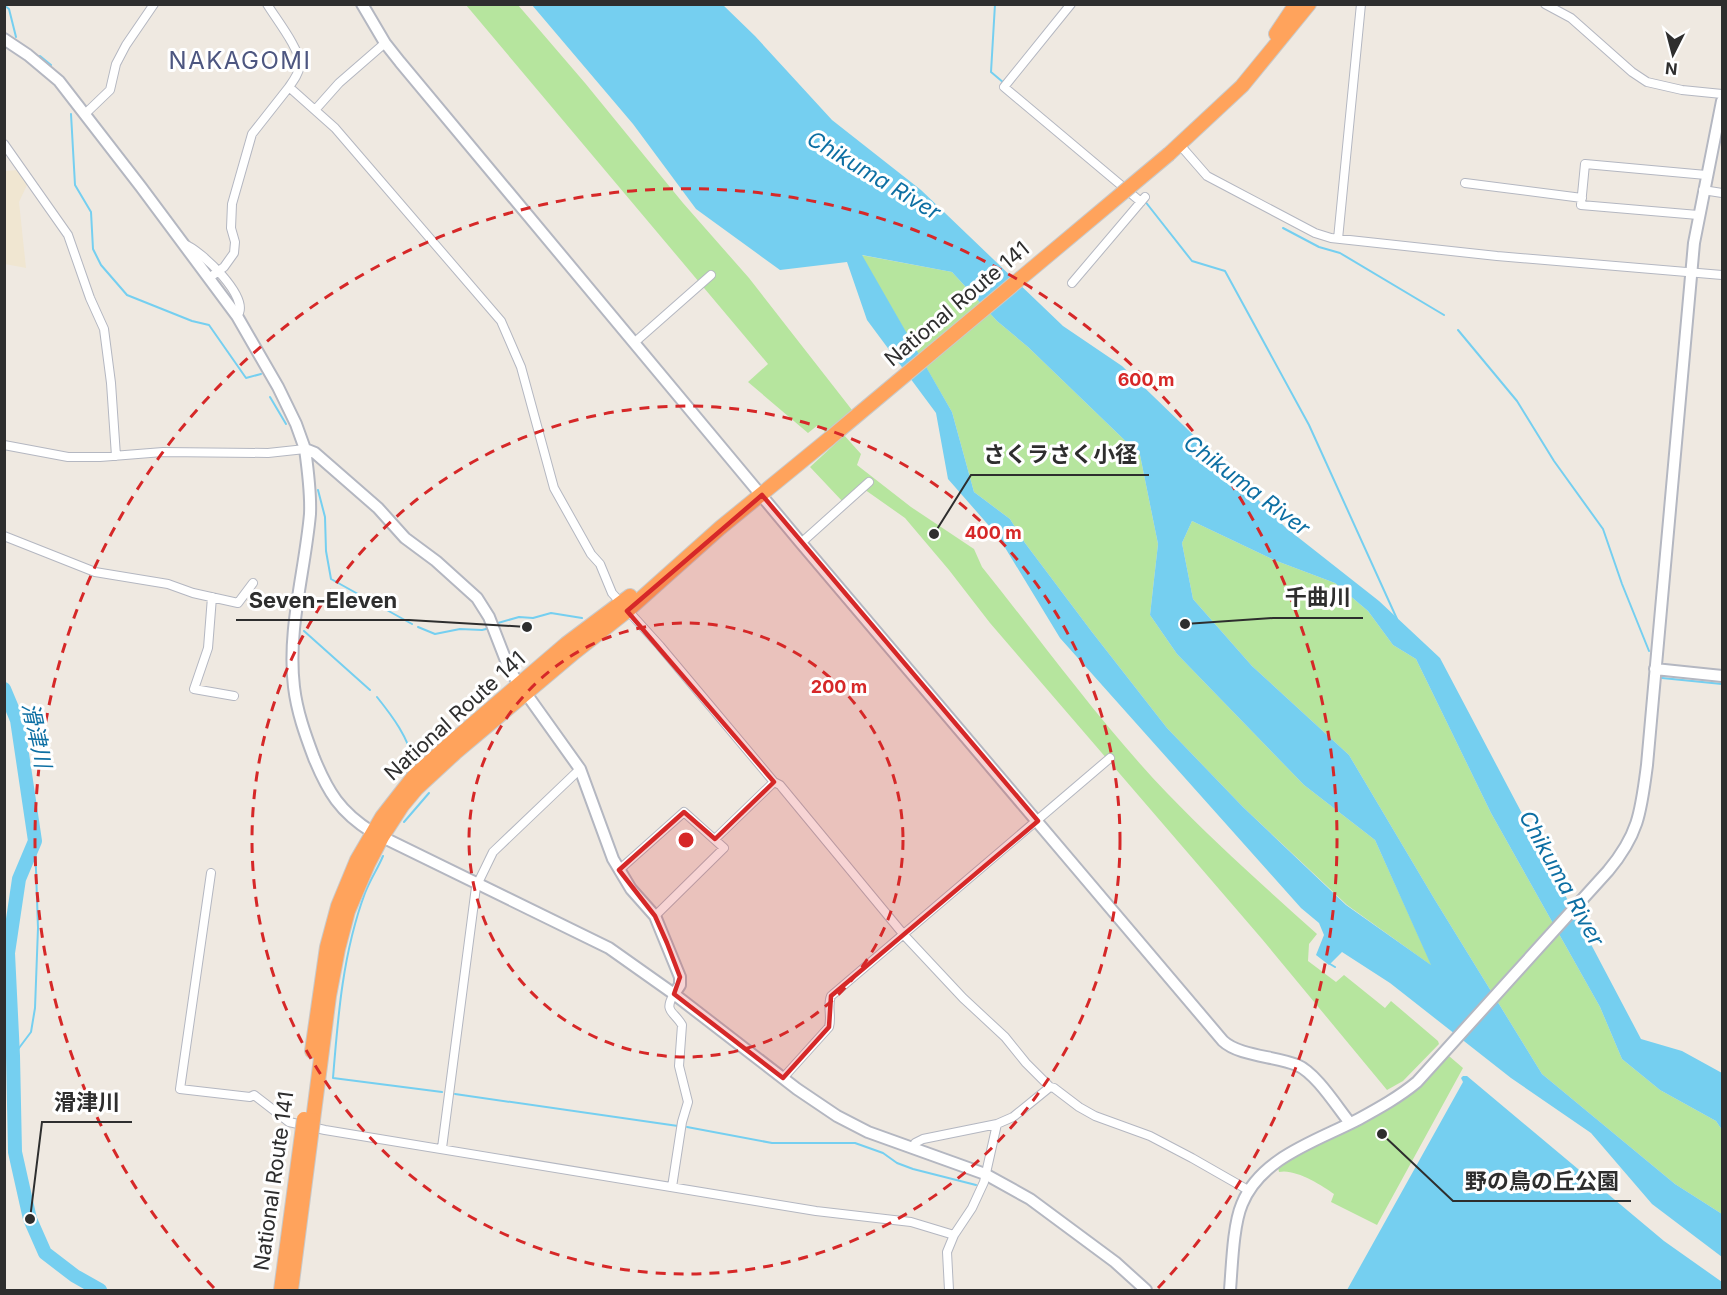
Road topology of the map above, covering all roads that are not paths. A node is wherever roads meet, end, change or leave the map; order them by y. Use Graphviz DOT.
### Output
graph roads {
  1 [pos="267,4"];
  2 [pos="362,4"];
  3 [pos="1071,4"];
  4 [pos="1296,4"];
  5 [pos="1309,4"];
  6 [pos="1361,4"];
  7 [pos="1545,4"];
  8 [pos="151,6"];
  9 [pos="4,39"];
  10 [pos="385,43"];
  11 [pos="289,87"];
  12 [pos="1722,94"];
  13 [pos="1722,101"];
  14 [pos="315,110"];
  15 [pos="1218,110"];
  16 [pos="85,114"];
  17 [pos="4,144"];
  18 [pos="1174,150"];
  19 [pos="1706,176"];
  20 [pos="1465,183"];
  21 [pos="1703,190"];
  22 [pos="1722,193"];
  23 [pos="1582,198"];
  24 [pos="1698,215"];
  25 [pos="1338,239"];
  26 [pos="183,244"];
  27 [pos="219,272"];
  28 [pos="1691,272"];
  29 [pos="711,275"];
  30 [pos="1722,275"];
  31 [pos="209,278"];
  32 [pos="1072,283"];
  33 [pos="237,316"];
  34 [pos="634,342"];
  35 [pos="4,445"];
  36 [pos="305,449"];
  37 [pos="116,456"];
  38 [pos="869,482"];
  39 [pos="762,495"];
  40 [pos="4,536"];
  41 [pos="801,543"];
  42 [pos="253,583"];
  43 [pos="212,597"];
  44 [pos="624,607"];
  45 [pos="1655,669"];
  46 [pos="1722,676"];
  47 [pos="522,690"];
  48 [pos="234,696"];
  49 [pos="1110,758"];
  50 [pos="580,769"];
  51 [pos="774,783"];
  52 [pos="1038,821"];
  53 [pos="377,835"];
  54 [pos="715,839"];
  55 [pos="619,870"];
  56 [pos="211,873"];
  57 [pos="477,884"];
  58 [pos="655,916"];
  59 [pos="904,935"];
  60 [pos="674,994"];
  61 [pos="783,1078"];
  62 [pos="1050,1087"];
  63 [pos="309,1120"];
  64 [pos="1350,1123"];
  65 [pos="998,1124"];
  66 [pos="442,1148"];
  67 [pos="914,1148"];
  68 [pos="985,1174"];
  69 [pos="672,1186"];
  70 [pos="1248,1190"];
  71 [pos="954,1235"];
  72 [pos="281,1290"];
  73 [pos="291,1290"];
  74 [pos="949,1290"];
  75 [pos="1146,1290"];
  76 [pos="1230,1290"];
  1 -- 11 [label="street"];
  2 -- 10 [label="street"];
  3 -- 32 [label="street"];
  4 -- 15 [label="highway, National Route 141"];
  5 -- 15 [label="highway, National Route 141"];
  6 -- 25 [label="street"];
  7 -- 12 [label="street"];
  8 -- 16 [label="street"];
  9 -- 16 [label="street"];
  10 -- 14 [label="street"];
  10 -- 34 [label="street"];
  11 -- 14 [label="street"];
  11 -- 27 [label="street"];
  13 -- 19 [label="street"];
  14 -- 44 [label="street"];
  15 -- 18 [label="highway, National Route 141"];
  16 -- 26 [label="street"];
  17 -- 37 [label="street"];
  18 -- 25 [label="street"];
  18 -- 39 [label="highway, National Route 141, bridge"];
  19 -- 21 [label="street"];
  19 -- 23 [label="street"];
  20 -- 23 [label="street"];
  21 -- 22 [label="street"];
  21 -- 24 [label="street"];
  23 -- 24 [label="street"];
  24 -- 28 [label="street"];
  25 -- 28 [label="street"];
  26 -- 27 [label="street"];
  26 -- 31 [label="street"];
  27 -- 31 [label="street"];
  27 -- 33 [label="street"];
  28 -- 30 [label="street"];
  28 -- 45 [label="street"];
  29 -- 34 [label="street"];
  31 -- 33 [label="street"];
  33 -- 36 [label="street"];
  34 -- 39 [label="street"];
  35 -- 37 [label="street"];
  36 -- 37 [label="street"];
  36 -- 47 [label="street"];
  36 -- 53 [label="street"];
  38 -- 41 [label="street"];
  39 -- 41 [label="street"];
  39 -- 44 [label="highway, National Route 141"];
  40 -- 43 [label="street"];
  41 -- 52 [label="street"];
  42 -- 43 [label="street"];
  43 -- 48 [label="street"];
  44 -- 47 [label="highway, National Route 141"];
  44 -- 51 [label="street"];
  45 -- 46 [label="street"];
  45 -- 64 [label="street"];
  47 -- 50 [label="street"];
  47 -- 53 [label="highway, National Route 141"];
  47 -- 53 [label="highway, National Route 141"];
  49 -- 52 [label="street"];
  50 -- 55 [label="street"];
  50 -- 57 [label="street"];
  51 -- 54 [label="street"];
  51 -- 59 [label="street"];
  52 -- 59 [label="street"];
  52 -- 64 [label="street"];
  53 -- 57 [label="street"];
  53 -- 63 [label="highway, National Route 141"];
  54 -- 55 [label="street"];
  54 -- 58 [label="street"];
  55 -- 58 [label="street"];
  56 -- 66 [label="street"];
  57 -- 60 [label="street"];
  57 -- 66 [label="street"];
  58 -- 60 [label="street"];
  59 -- 61 [label="street"];
  59 -- 62 [label="street"];
  60 -- 61 [label="street"];
  60 -- 69 [label="street"];
  61 -- 67 [label="street"];
  62 -- 65 [label="street"];
  62 -- 70 [label="street"];
  63 -- 72 [label="highway, National Route 141, bridge"];
  63 -- 73 [label="highway, National Route 141, bridge"];
  64 -- 70 [label="street"];
  65 -- 67 [label="street"];
  65 -- 68 [label="street"];
  66 -- 69 [label="street"];
  67 -- 68 [label="street"];
  68 -- 71 [label="street"];
  68 -- 75 [label="street"];
  69 -- 71 [label="street"];
  70 -- 76 [label="street"];
  71 -- 74 [label="street"];
}
